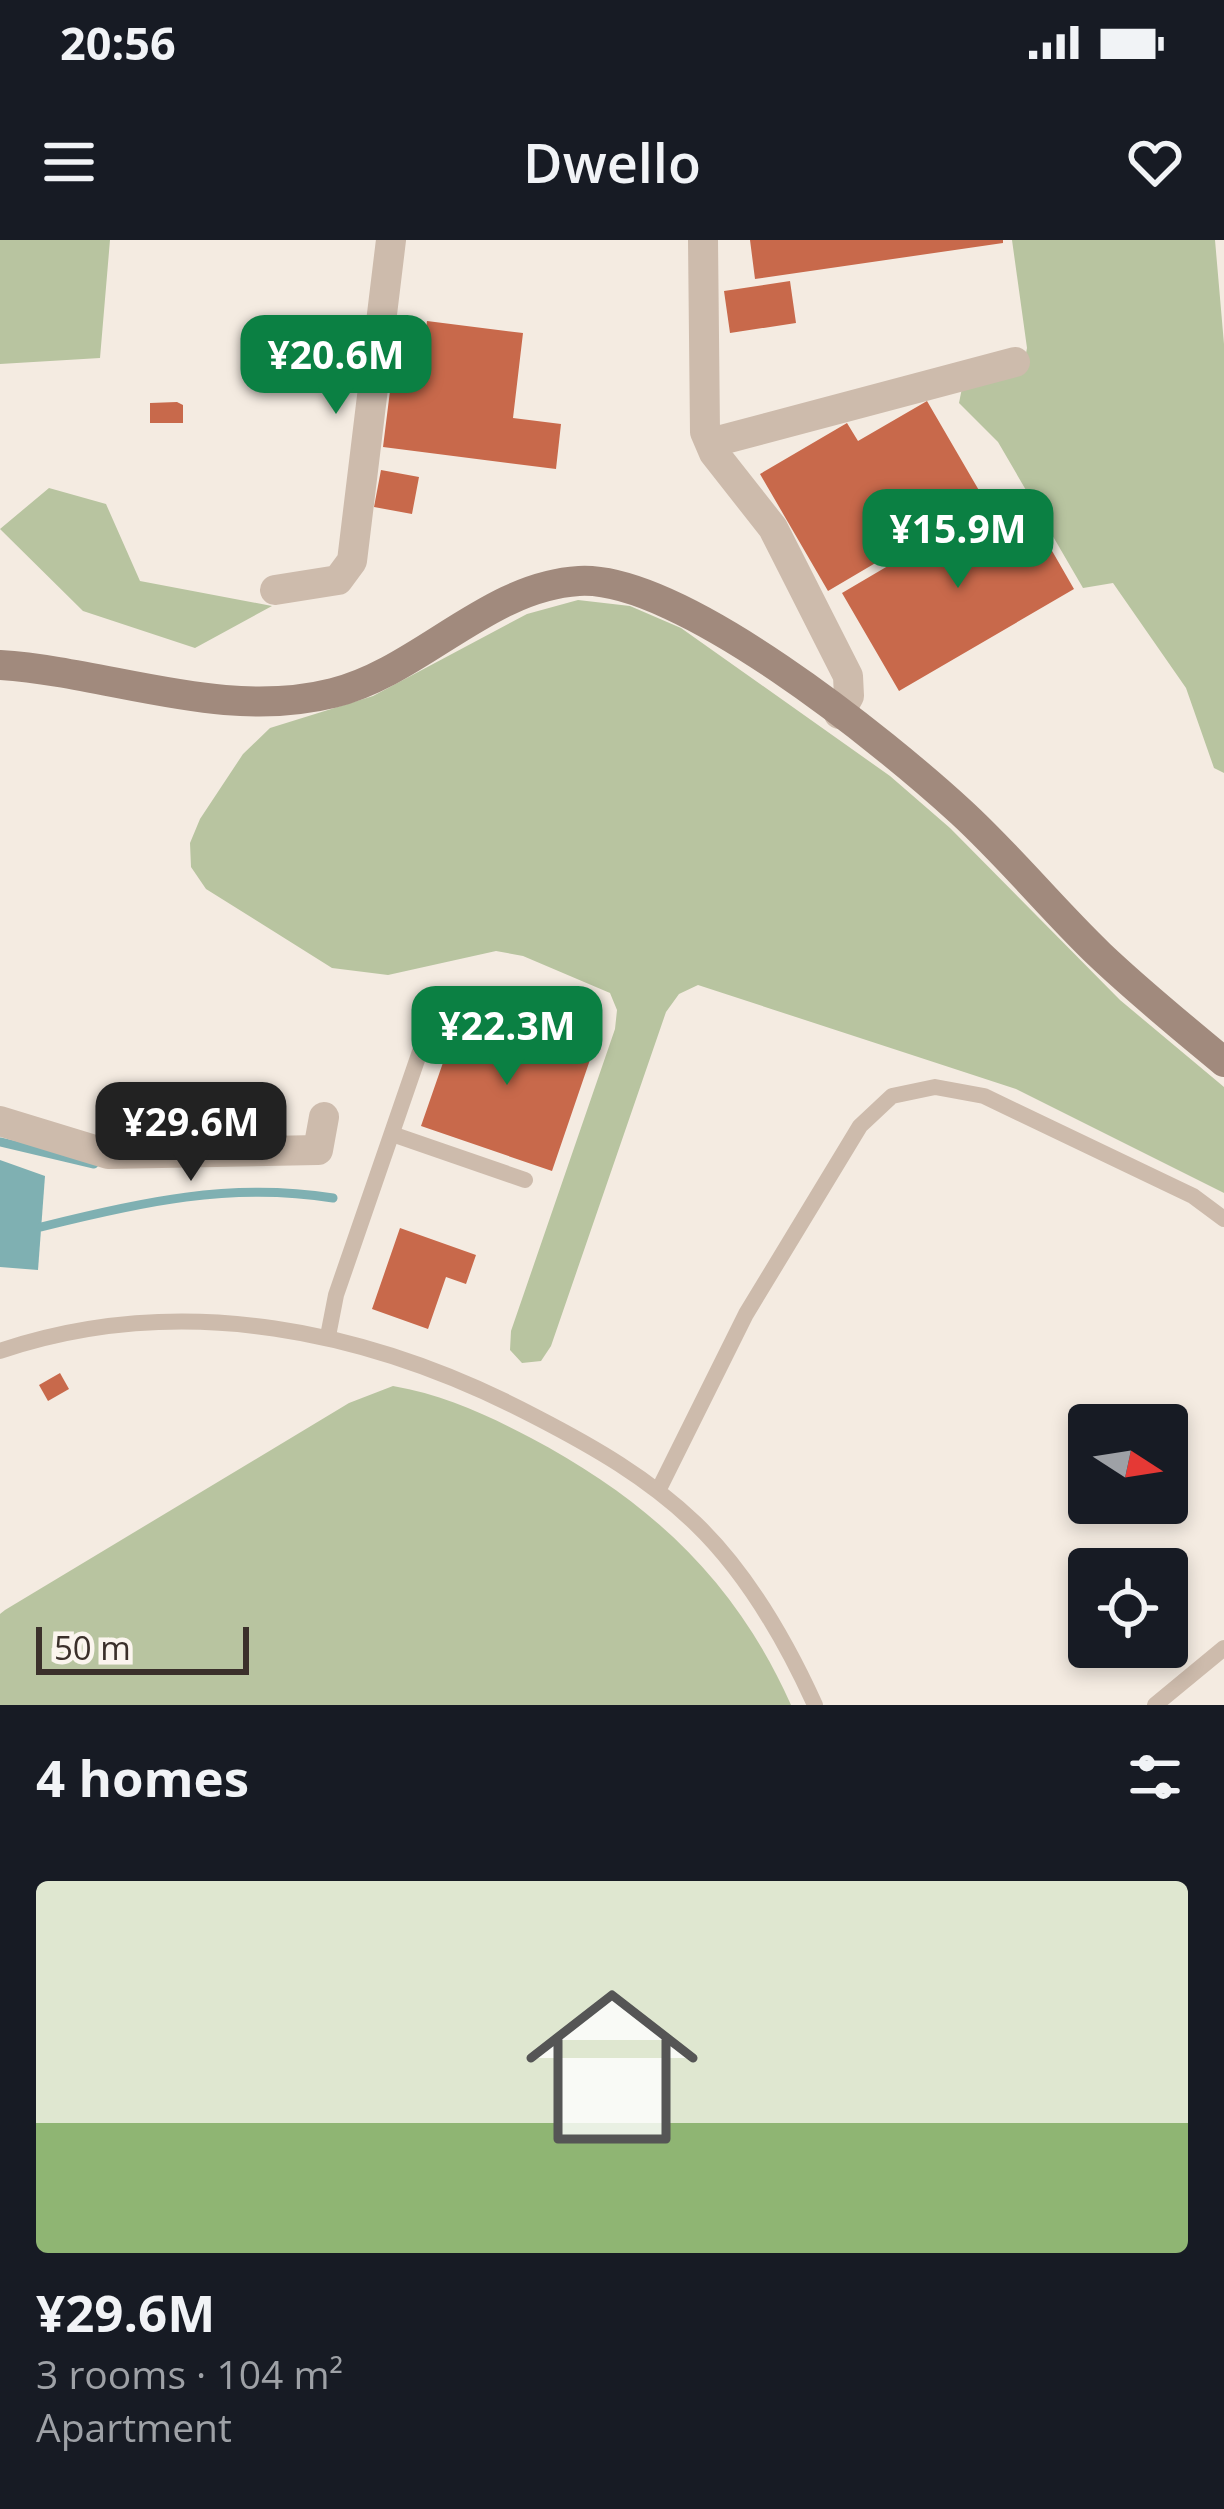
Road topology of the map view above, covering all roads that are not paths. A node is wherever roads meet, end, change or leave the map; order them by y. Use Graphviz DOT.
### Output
graph roads {
  1 [pos="392,240"];
  2 [pos="703,240"];
  3 [pos="1016,362"];
  4 [pos="710,443"];
  5 [pos="274,590"];
  6 [pos="0,665"];
  7 [pos="838,714"];
  8 [pos="426,1034"];
  9 [pos="1224,1062"];
  10 [pos="324,1117"];
  11 [pos="0,1121"];
  12 [pos="392,1134"];
  13 [pos="525,1180"];
  14 [pos="1224,1219"];
  15 [pos="328,1336"];
  16 [pos="0,1352"];
  17 [pos="658,1491"];
  18 [pos="1224,1648"];
  19 [pos="814,1705"];
  20 [pos="1155,1705"];
  1 -- 5 [label="street"];
  2 -- 4 [label="street"];
  3 -- 4 [label="street"];
  4 -- 7 [label="street"];
  6 -- 7 [label="street"];
  7 -- 9 [label="street"];
  8 -- 12 [label="lane"];
  10 -- 11 [label="street"];
  12 -- 13 [label="lane"];
  12 -- 15 [label="lane"];
  14 -- 17 [label="lane"];
  15 -- 16 [label="lane"];
  15 -- 17 [label="lane"];
  17 -- 19 [label="lane"];
  18 -- 20 [label="lane"];
}
